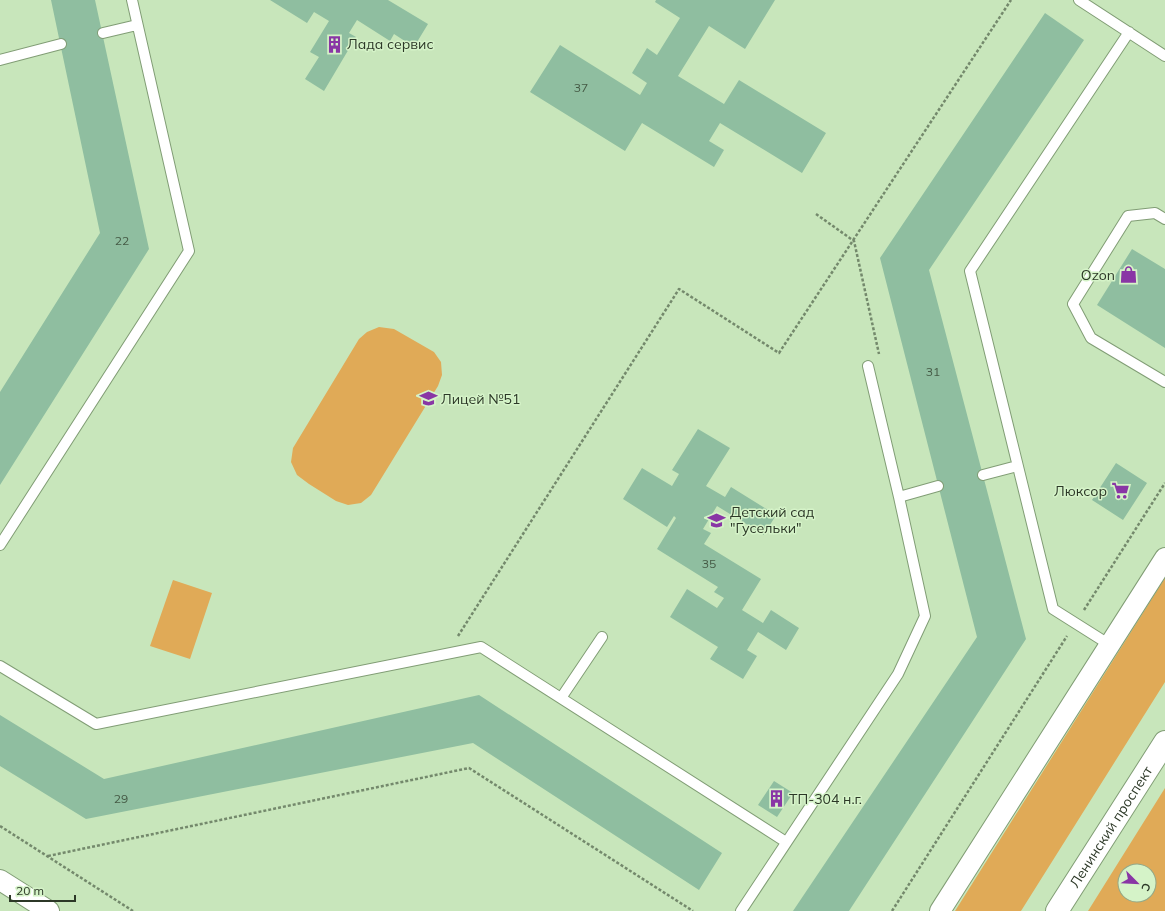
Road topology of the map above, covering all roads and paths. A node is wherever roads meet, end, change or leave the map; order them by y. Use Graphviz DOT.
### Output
graph roads {
  1 [pos="132,0"];
  2 [pos="1011,0"];
  3 [pos="1078,0"];
  4 [pos="137,25"];
  5 [pos="1128,32"];
  6 [pos="103,33"];
  7 [pos="61,44"];
  8 [pos="1165,56"];
  9 [pos="0,60"];
  10 [pos="816,214"];
  11 [pos="1165,219"];
  12 [pos="854,241"];
  13 [pos="880,356"];
  14 [pos="868,366"];
  15 [pos="1165,382"];
  16 [pos="1017,466"];
  17 [pos="983,475"];
  18 [pos="1165,483"];
  19 [pos="938,486"];
  20 [pos="899,497"];
  21 [pos="0,545"];
  22 [pos="1165,558"];
  23 [pos="1075,624"];
  24 [pos="602,636"];
  25 [pos="1110,645"];
  26 [pos="446,654"];
  27 [pos="0,666"];
  28 [pos="561,698"];
  29 [pos="1165,742"];
  30 [pos="0,826"];
  31 [pos="786,842"];
  32 [pos="48,856"];
  33 [pos="0,880"];
  34 [pos="50,911"];
  35 [pos="134,911"];
  36 [pos="692,911"];
  37 [pos="741,911"];
  38 [pos="892,911"];
  39 [pos="940,911"];
  40 [pos="1057,911"];
  1 -- 4 [label="lane"];
  2 -- 12 [label="path"];
  3 -- 5 [label="lane"];
  4 -- 6 [label="lane"];
  4 -- 21 [label="lane"];
  5 -- 8 [label="lane"];
  5 -- 16 [label="lane"];
  7 -- 9 [label="lane"];
  10 -- 12 [label="path"];
  11 -- 15 [label="lane"];
  12 -- 13 [label="path"];
  12 -- 26 [label="path"];
  14 -- 20 [label="lane"];
  16 -- 17 [label="lane"];
  16 -- 23 [label="lane"];
  18 -- 23 [label="path"];
  19 -- 20 [label="lane"];
  20 -- 31 [label="lane"];
  22 -- 25 [label="street"];
  23 -- 25 [label="lane"];
  23 -- 38 [label="path"];
  24 -- 28 [label="lane"];
  25 -- 39 [label="street"];
  26 -- 27 [label="lane"];
  26 -- 28 [label="lane"];
  28 -- 31 [label="lane"];
  29 -- 40 [label="main road, Ленинский проспект"];
  30 -- 32 [label="path"];
  31 -- 37 [label="lane"];
  32 -- 35 [label="path"];
  32 -- 36 [label="path"];
  33 -- 34 [label="street"];
}
